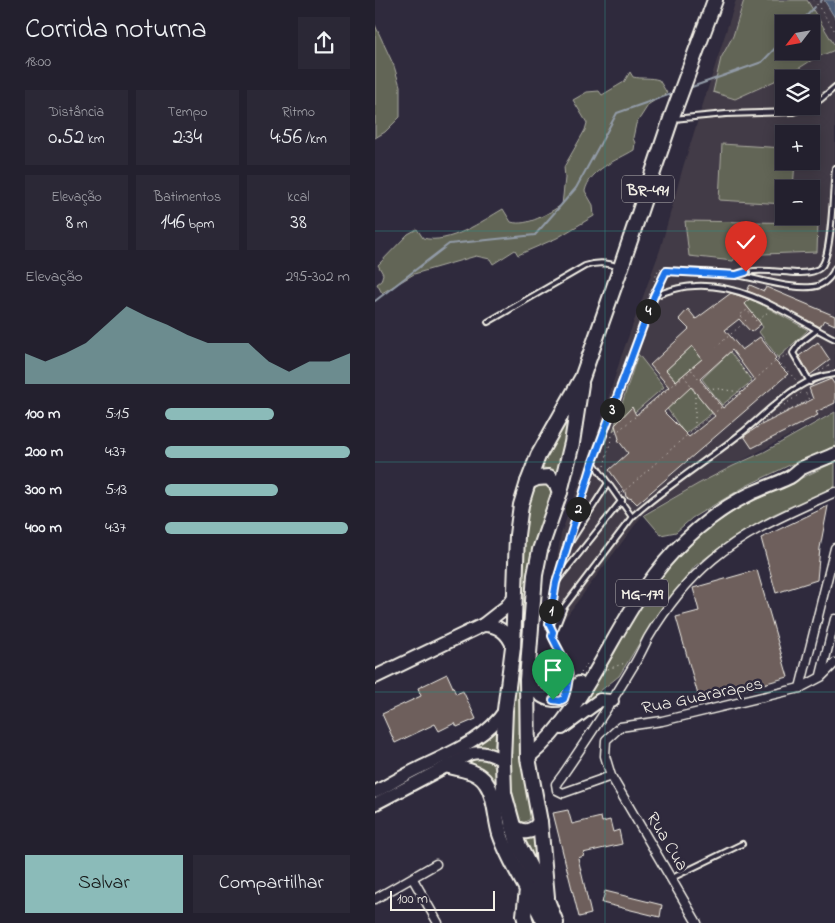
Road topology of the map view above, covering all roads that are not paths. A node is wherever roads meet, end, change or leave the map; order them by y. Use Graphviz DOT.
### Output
graph roads {
  1 [pos="715,0"];
  2 [pos="835,87"];
  3 [pos="820,100"];
  4 [pos="775,113"];
  5 [pos="671,119"];
  6 [pos="835,168"];
  7 [pos="621,268"];
  8 [pos="835,268"];
  9 [pos="736,275"];
  10 [pos="654,296"];
  11 [pos="488,322"];
  12 [pos="817,330"];
  13 [pos="835,339"];
  14 [pos="835,374"];
  15 [pos="582,378"];
  16 [pos="810,382"];
  17 [pos="835,454"];
  18 [pos="593,462"];
  19 [pos="798,470"];
  20 [pos="528,482"];
  21 [pos="608,483"];
  22 [pos="560,492"];
  23 [pos="835,492"];
  24 [pos="622,500"];
  25 [pos="632,517"];
  26 [pos="566,548"];
  27 [pos="835,548"];
  28 [pos="556,583"];
  29 [pos="515,596"];
  30 [pos="835,619"];
  31 [pos="483,625"];
  32 [pos="553,632"];
  33 [pos="513,646"];
  34 [pos="835,662"];
  35 [pos="821,677"];
  36 [pos="375,678"];
  37 [pos="527,680"];
  38 [pos="800,688"];
  39 [pos="564,699"];
  40 [pos="612,700"];
  41 [pos="505,710"];
  42 [pos="555,732"];
  43 [pos="528,758"];
  44 [pos="503,760"];
  45 [pos="449,766"];
  46 [pos="611,776"];
  47 [pos="397,786"];
  48 [pos="375,792"];
  49 [pos="375,804"];
  50 [pos="540,822"];
  51 [pos="512,826"];
  52 [pos="742,844"];
  53 [pos="523,857"];
  54 [pos="437,864"];
  55 [pos="521,877"];
  56 [pos="672,878"];
  57 [pos="413,879"];
  58 [pos="527,890"];
  59 [pos="375,899"];
  60 [pos="547,900"];
  61 [pos="524,920"];
  62 [pos="438,923"];
  63 [pos="545,923"];
  64 [pos="556,923"];
  65 [pos="697,923"];
  1 -- 5 [label="highway, BR-491"];
  2 -- 3 [label="lane"];
  4 -- 5 [label="lane"];
  5 -- 7 [label="highway, BR-491"];
  6 -- 9 [label="lane"];
  7 -- 11 [label="lane"];
  7 -- 15 [label="highway, BR-491"];
  8 -- 9 [label="lane"];
  9 -- 10 [label="lane"];
  10 -- 12 [label="lane"];
  10 -- 18 [label="lane"];
  12 -- 13 [label="lane"];
  12 -- 16 [label="lane"];
  14 -- 16 [label="lane"];
  15 -- 20 [label="highway, BR-491"];
  15 -- 22 [label="highway, BR-491"];
  16 -- 25 [label="lane"];
  17 -- 19 [label="main road, MG-179"];
  18 -- 21 [label="lane"];
  18 -- 26 [label="lane"];
  19 -- 39 [label="main road, MG-179"];
  19 -- 42 [label="main road, MG-179"];
  20 -- 22 [label="highway"];
  20 -- 29 [label="highway, BR-491"];
  21 -- 24 [label="lane"];
  21 -- 26 [label="lane"];
  22 -- 37 [label="highway, BR-491"];
  23 -- 40 [label="street"];
  24 -- 25 [label="lane"];
  24 -- 28 [label="lane"];
  25 -- 32 [label="lane"];
  26 -- 28 [label="lane"];
  27 -- 38 [label="street"];
  28 -- 32 [label="lane"];
  29 -- 31 [label="main road"];
  29 -- 33 [label="highway, BR-491"];
  30 -- 35 [label="street"];
  31 -- 33 [label="main road"];
  31 -- 36 [label="main road"];
  32 -- 39 [label="lane"];
  33 -- 41 [label="highway, BR-491"];
  34 -- 35 [label="street, Rua Guararapes"];
  35 -- 38 [label="street, Rua Guararapes"];
  37 -- 39 [label="main road"];
  37 -- 43 [label="highway, BR-491"];
  38 -- 46 [label="street, Rua Guararapes"];
  40 -- 42 [label="main road"];
  40 -- 46 [label="street"];
  41 -- 44 [label="highway, BR-491"];
  41 -- 47 [label="main road"];
  42 -- 43 [label="main road, MG-179"];
  43 -- 50 [label="highway, BR-491"];
  44 -- 45 [label="main road"];
  44 -- 51 [label="highway, BR-491"];
  45 -- 47 [label="main road"];
  45 -- 55 [label="highway"];
  46 -- 56 [label="street, Rua Cua"];
  47 -- 48 [label="main road"];
  47 -- 49 [label="main road"];
  50 -- 51 [label="highway"];
  50 -- 60 [label="highway, BR-491"];
  51 -- 53 [label="highway, BR-491"];
  52 -- 56 [label="lane"];
  53 -- 55 [label="highway"];
  53 -- 60 [label="highway, BR-491"];
  54 -- 57 [label="street"];
  55 -- 58 [label="highway"];
  56 -- 65 [label="street, Rua Cua"];
  57 -- 59 [label="street"];
  57 -- 62 [label="street"];
  58 -- 61 [label="highway"];
  58 -- 63 [label="highway"];
  60 -- 64 [label="highway, BR-491"];
}
